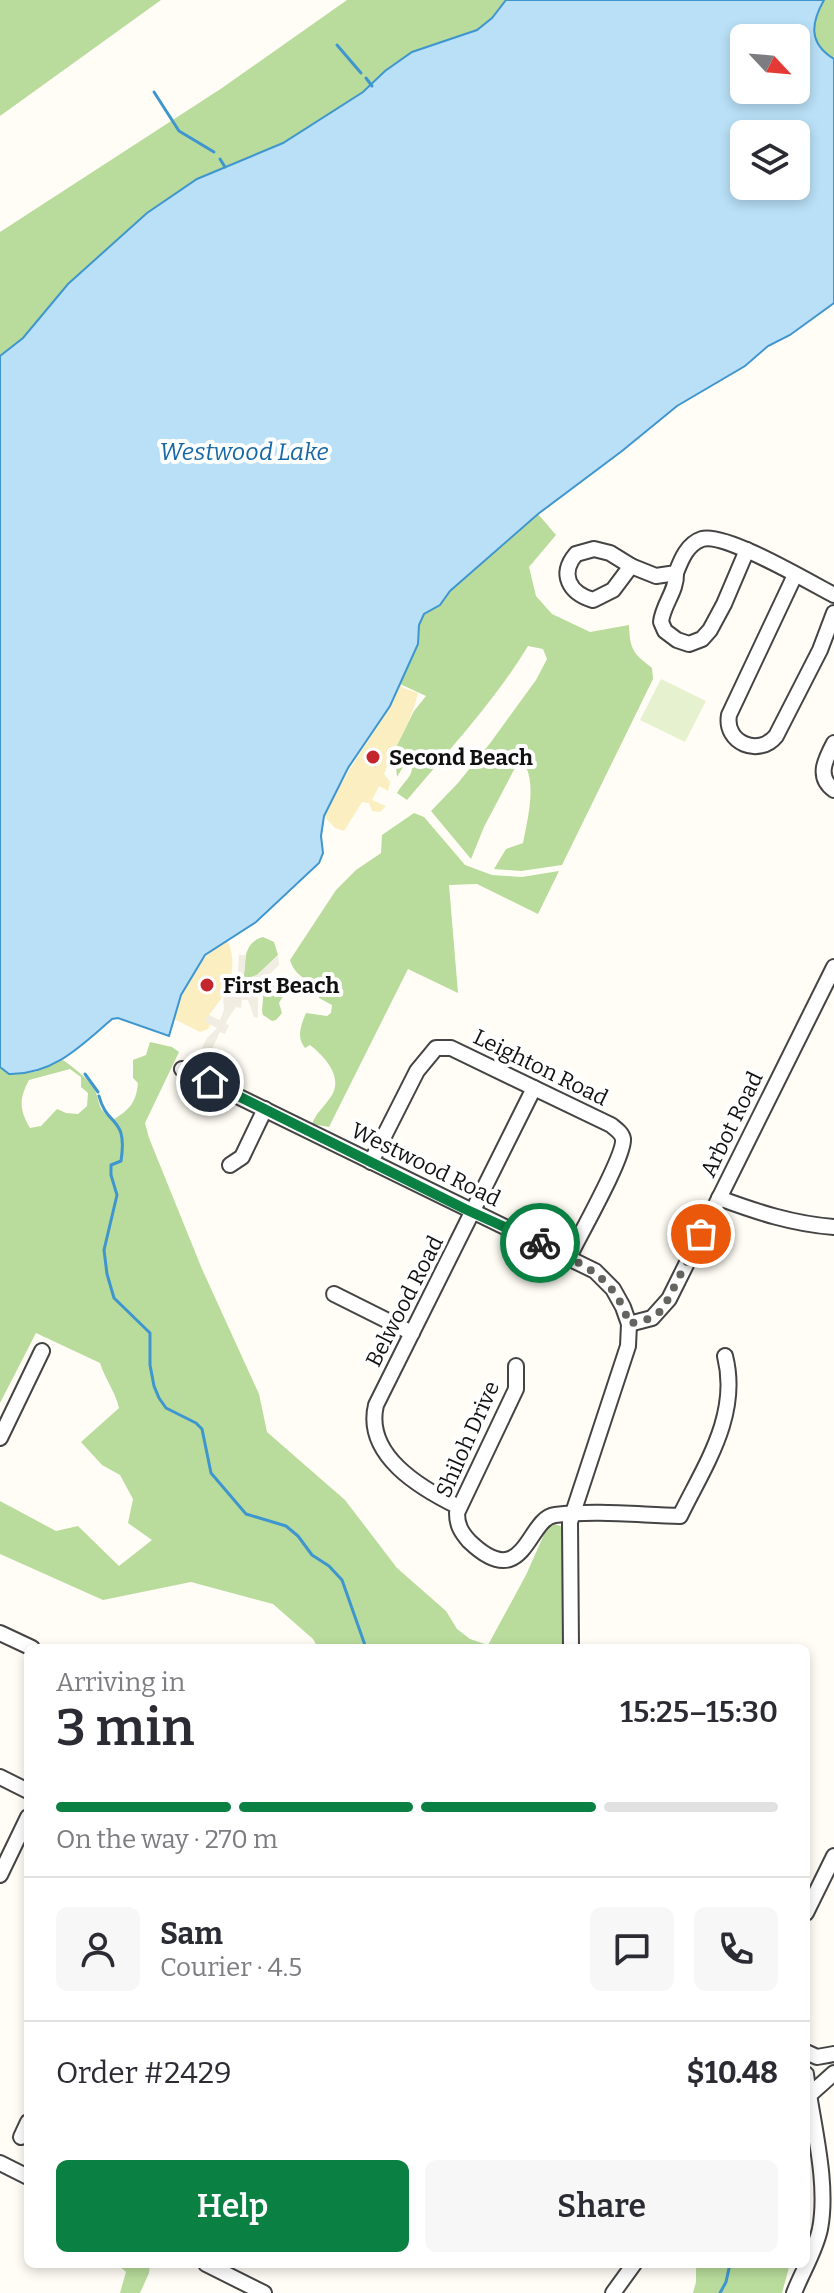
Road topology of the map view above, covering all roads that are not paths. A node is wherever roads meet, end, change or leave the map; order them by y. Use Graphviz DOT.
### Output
graph roads {
  1 [pos="747,550"];
  2 [pos="631,566"];
  3 [pos="676,573"];
  4 [pos="795,575"];
  5 [pos="834,595"];
  6 [pos="834,613"];
  7 [pos="834,743"];
  8 [pos="834,790"];
  9 [pos="834,967"];
  10 [pos="182,1069"];
  11 [pos="534,1088"];
  12 [pos="265,1109"];
  13 [pos="371,1162"];
  14 [pos="230,1165"];
  15 [pos="719,1198"];
  16 [pos="472,1212"];
  17 [pos="834,1227"];
  18 [pos="569,1257"];
  19 [pos="334,1294"];
  20 [pos="629,1324"];
  21 [pos="412,1333"];
  22 [pos="42,1351"];
  23 [pos="725,1356"];
  24 [pos="516,1366"];
  25 [pos="0,1438"];
  26 [pos="459,1507"];
  27 [pos="572,1513"];
  28 [pos="0,1633"];
  29 [pos="24,1644"];
  30 [pos="571,1644"];
  31 [pos="0,1777"];
  32 [pos="24,1789"];
  33 [pos="24,1825"];
  34 [pos="834,1856"];
  35 [pos="0,1875"];
  36 [pos="810,1905"];
  37 [pos="810,2054"];
  38 [pos="834,2054"];
  39 [pos="834,2073"];
  40 [pos="810,2093"];
  41 [pos="24,2131"];
  42 [pos="810,2133"];
  43 [pos="21,2137"];
  44 [pos="0,2163"];
  45 [pos="24,2175"];
  46 [pos="828,2188"];
  47 [pos="810,2255"];
  48 [pos="214,2268"];
  49 [pos="631,2268"];
  50 [pos="805,2268"];
  51 [pos="264,2293"];
  52 [pos="613,2293"];
  53 [pos="794,2293"];
  1 -- 3 [label="street"];
  1 -- 3 [label="street"];
  1 -- 4 [label="street"];
  2 -- 3 [label="street"];
  4 -- 5 [label="street"];
  4 -- 6 [label="street"];
  7 -- 8 [label="street"];
  9 -- 15 [label="street, Arbot Road"];
  10 -- 12 [label="street, Westwood Road"];
  11 -- 13 [label="street, Leighton Road"];
  11 -- 16 [label="street, Belwood Road"];
  11 -- 18 [label="street, Leighton Road"];
  12 -- 13 [label="street, Westwood Road"];
  12 -- 14 [label="street"];
  13 -- 16 [label="street, Westwood Road"];
  15 -- 17 [label="street"];
  15 -- 20 [label="street, Arbot Road"];
  16 -- 18 [label="street, Westwood Road"];
  16 -- 21 [label="street, Belwood Road"];
  18 -- 20 [label="street, Westwood Road"];
  19 -- 21 [label="street"];
  20 -- 27 [label="street"];
  21 -- 26 [label="street, Belwood Road"];
  22 -- 25 [label="street"];
  23 -- 27 [label="street"];
  24 -- 26 [label="street, Shiloh Drive"];
  26 -- 27 [label="street, Shiloh Drive"];
  27 -- 30 [label="street"];
  28 -- 29 [label="street"];
  31 -- 32 [label="street"];
  33 -- 35 [label="street"];
  34 -- 36 [label="street"];
  37 -- 38 [label="street"];
  39 -- 40 [label="street"];
  41 -- 43 [label="street"];
  42 -- 46 [label="street"];
  44 -- 45 [label="street"];
  46 -- 47 [label="street"];
  48 -- 51 [label="street"];
  49 -- 52 [label="street"];
  50 -- 53 [label="street"];
}
